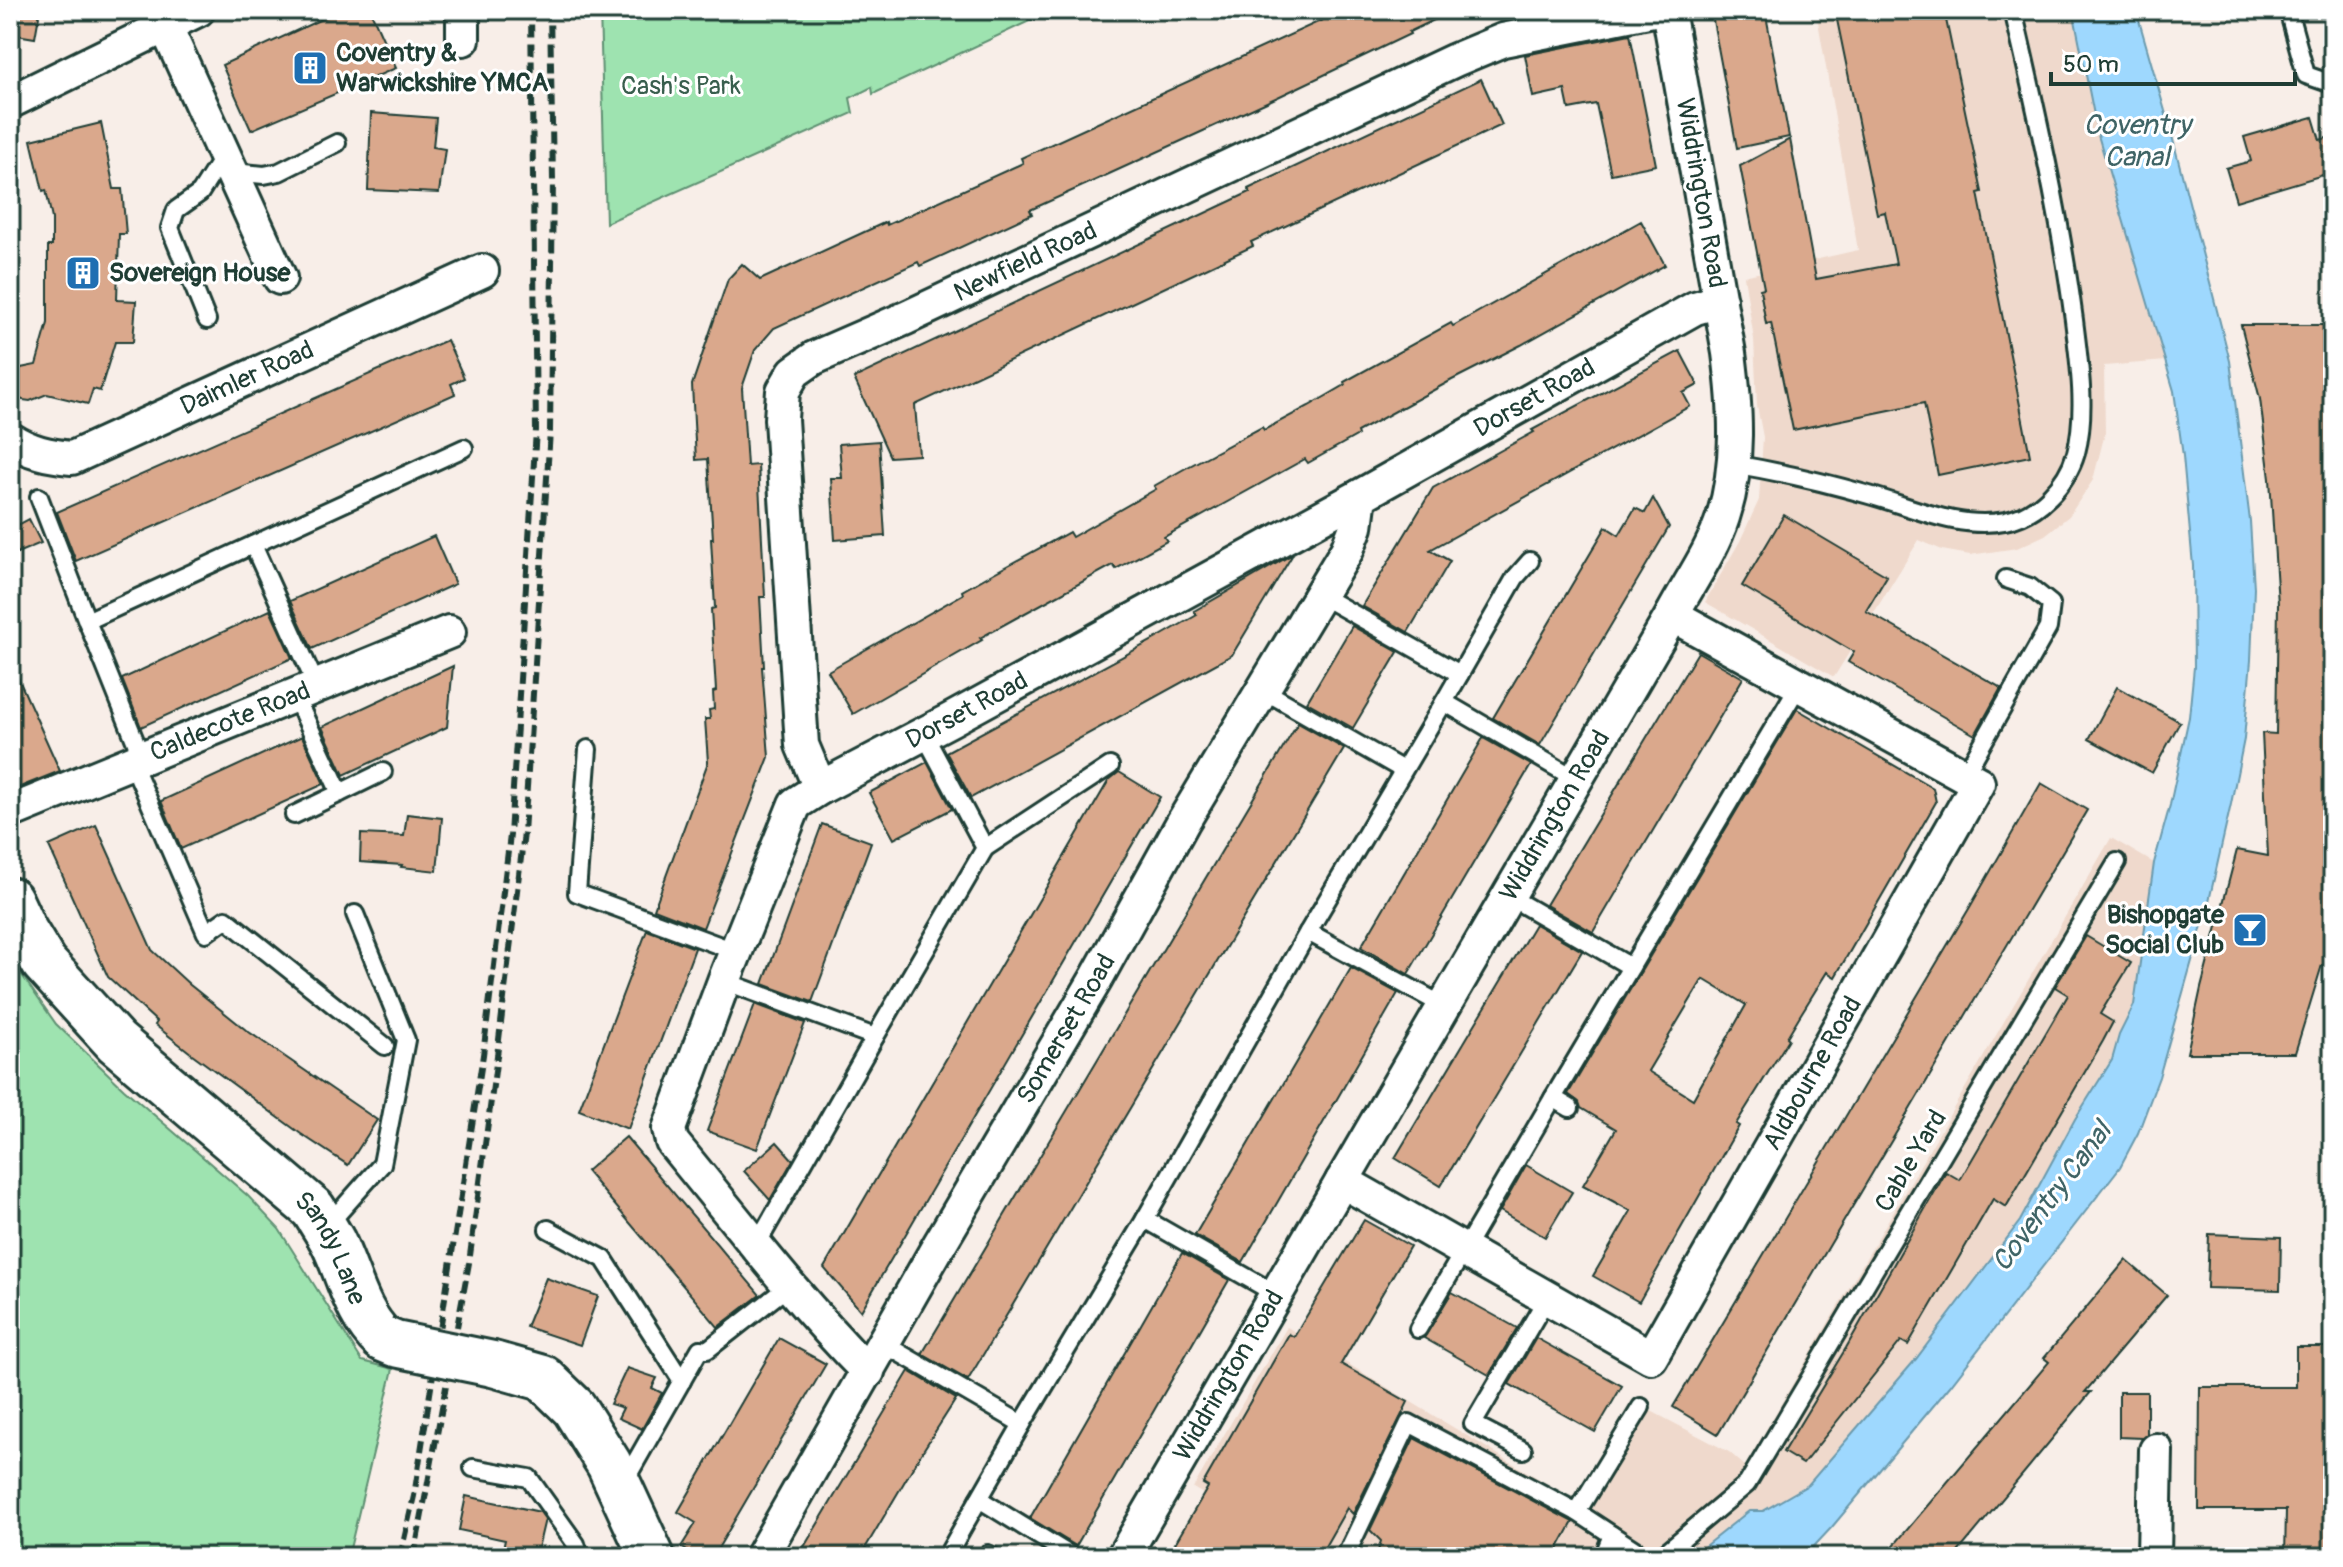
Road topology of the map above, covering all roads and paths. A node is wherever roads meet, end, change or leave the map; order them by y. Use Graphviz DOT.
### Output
graph roads {
  1 [pos="198,10"];
  2 [pos="1653,10"];
  3 [pos="1668,10"];
  4 [pos="2013,10"];
  5 [pos="2288,10"];
  6 [pos="166,27"];
  7 [pos="2333,80"];
  8 [pos="10,102"];
  9 [pos="337,143"];
  10 [pos="229,163"];
  11 [pos="482,271"];
  12 [pos="280,278"];
  13 [pos="1720,301"];
  14 [pos="207,320"];
  15 [pos="10,439"];
  16 [pos="464,448"];
  17 [pos="1733,464"];
  18 [pos="1360,496"];
  19 [pos="39,497"];
  20 [pos="253,545"];
  21 [pos="1530,561"];
  22 [pos="2006,579"];
  23 [pos="1320,595"];
  24 [pos="1672,615"];
  25 [pos="87,621"];
  26 [pos="449,632"];
  27 [pos="1460,674"];
  28 [pos="1799,685"];
  29 [pos="1263,690"];
  30 [pos="306,691"];
  31 [pos="1444,702"];
  32 [pos="924,734"];
  33 [pos="588,749"];
  34 [pos="137,760"];
  35 [pos="1110,766"];
  36 [pos="1403,770"];
  37 [pos="383,772"];
  38 [pos="1964,776"];
  39 [pos="1576,779"];
  40 [pos="820,788"];
  41 [pos="340,793"];
  42 [pos="10,812"];
  43 [pos="294,815"];
  44 [pos="985,848"];
  45 [pos="2117,862"];
  46 [pos="1508,896"];
  47 [pos="10,900"];
  48 [pos="355,914"];
  49 [pos="1308,932"];
  50 [pos="730,966"];
  51 [pos="1631,967"];
  52 [pos="1444,1006"];
  53 [pos="875,1037"];
  54 [pos="385,1046"];
  55 [pos="1553,1098"];
  56 [pos="1570,1108"];
  57 [pos="1342,1181"];
  58 [pos="1145,1219"];
  59 [pos="325,1228"];
  60 [pos="548,1229"];
  61 [pos="756,1246"];
  62 [pos="1464,1250"];
  63 [pos="790,1285"];
  64 [pos="1276,1294"];
  65 [pos="1547,1298"];
  66 [pos="1418,1329"];
  67 [pos="884,1344"];
  68 [pos="868,1372"];
  69 [pos="682,1381"];
  70 [pos="1641,1407"];
  71 [pos="1022,1424"];
  72 [pos="1523,1450"];
  73 [pos="2156,1450"];
  74 [pos="473,1468"];
  75 [pos="620,1489"];
  76 [pos="979,1499"];
  77 [pos="1577,1512"];
  78 [pos="1612,1535"];
  79 [pos="580,1557"];
  80 [pos="652,1557"];
  81 [pos="761,1557"];
  82 [pos="946,1557"];
  83 [pos="1073,1557"];
  84 [pos="1123,1557"];
  85 [pos="1345,1557"];
  86 [pos="1603,1557"];
  87 [pos="1646,1557"];
  88 [pos="1660,1557"];
  89 [pos="2154,1557"];
  1 -- 6 [label="street"];
  2 -- 40 [label="street, Newfield Road"];
  3 -- 13 [label="street, Widdrington Road"];
  4 -- 17 [label="lane"];
  5 -- 7 [label="lane"];
  6 -- 8 [label="street"];
  6 -- 10 [label="street"];
  9 -- 10 [label="lane"];
  10 -- 12 [label="street"];
  10 -- 14 [label="lane"];
  11 -- 15 [label="street, Daimler Road"];
  13 -- 17 [label="street, Widdrington Road"];
  13 -- 18 [label="street, Dorset Road"];
  16 -- 20 [label="lane"];
  17 -- 24 [label="street, Widdrington Road"];
  18 -- 23 [label="street, Somerset Road"];
  18 -- 32 [label="street, Dorset Road"];
  19 -- 25 [label="lane"];
  20 -- 25 [label="lane"];
  20 -- 30 [label="lane"];
  21 -- 27 [label="lane"];
  22 -- 38 [label="lane"];
  23 -- 27 [label="lane"];
  23 -- 29 [label="street, Somerset Road"];
  24 -- 28 [label="street"];
  24 -- 39 [label="street, Widdrington Road"];
  25 -- 34 [label="lane"];
  26 -- 30 [label="street, Caldecote Road"];
  27 -- 31 [label="lane"];
  28 -- 38 [label="street"];
  28 -- 51 [label="lane"];
  29 -- 36 [label="lane"];
  29 -- 67 [label="street, Somerset Road"];
  30 -- 34 [label="street, Caldecote Road"];
  30 -- 41 [label="lane"];
  31 -- 36 [label="lane"];
  31 -- 39 [label="lane"];
  32 -- 40 [label="street, Dorset Road"];
  32 -- 44 [label="lane"];
  33 -- 50 [label="lane"];
  34 -- 42 [label="street, Caldecote Road"];
  34 -- 54 [label="lane"];
  35 -- 44 [label="lane"];
  36 -- 49 [label="lane"];
  37 -- 41 [label="lane"];
  38 -- 65 [label="street, Aldbourne Road"];
  39 -- 46 [label="street, Widdrington Road"];
  40 -- 50 [label="street, Dorset Road"];
  41 -- 43 [label="lane"];
  44 -- 53 [label="lane"];
  45 -- 88 [label="lane, Cable Yard"];
  46 -- 51 [label="lane"];
  46 -- 52 [label="street, Widdrington Road"];
  47 -- 59 [label="street, Sandy Lane"];
  48 -- 59 [label="lane"];
  49 -- 52 [label="lane"];
  49 -- 58 [label="lane"];
  50 -- 53 [label="lane"];
  50 -- 61 [label="street, Dorset Road"];
  51 -- 55 [label="lane"];
  52 -- 57 [label="street, Widdrington Road"];
  53 -- 61 [label="lane"];
  55 -- 56 [label="lane"];
  55 -- 62 [label="lane"];
  57 -- 62 [label="street, Aldbourne Road"];
  57 -- 64 [label="street, Widdrington Road"];
  58 -- 64 [label="lane"];
  58 -- 71 [label="lane"];
  59 -- 75 [label="street, Sandy Lane, bridge"];
  60 -- 69 [label="lane"];
  61 -- 63 [label="street, Dorset Road"];
  62 -- 65 [label="street, Aldbourne Road"];
  62 -- 66 [label="lane"];
  63 -- 68 [label="street, Dorset Road"];
  63 -- 69 [label="lane"];
  64 -- 84 [label="street, Widdrington Road"];
  65 -- 72 [label="lane"];
  67 -- 68 [label="street, Somerset Road"];
  67 -- 71 [label="lane"];
  68 -- 81 [label="street, Somerset Road"];
  69 -- 75 [label="lane"];
  70 -- 77 [label="lane"];
  71 -- 76 [label="lane"];
  73 -- 89 [label="street"];
  74 -- 79 [label="lane"];
  75 -- 80 [label="street, Sandy Lane"];
  76 -- 82 [label="lane"];
  76 -- 83 [label="lane"];
  77 -- 78 [label="lane"];
  77 -- 85 [label="lane"];
  78 -- 86 [label="lane"];
  78 -- 87 [label="lane"];
}
